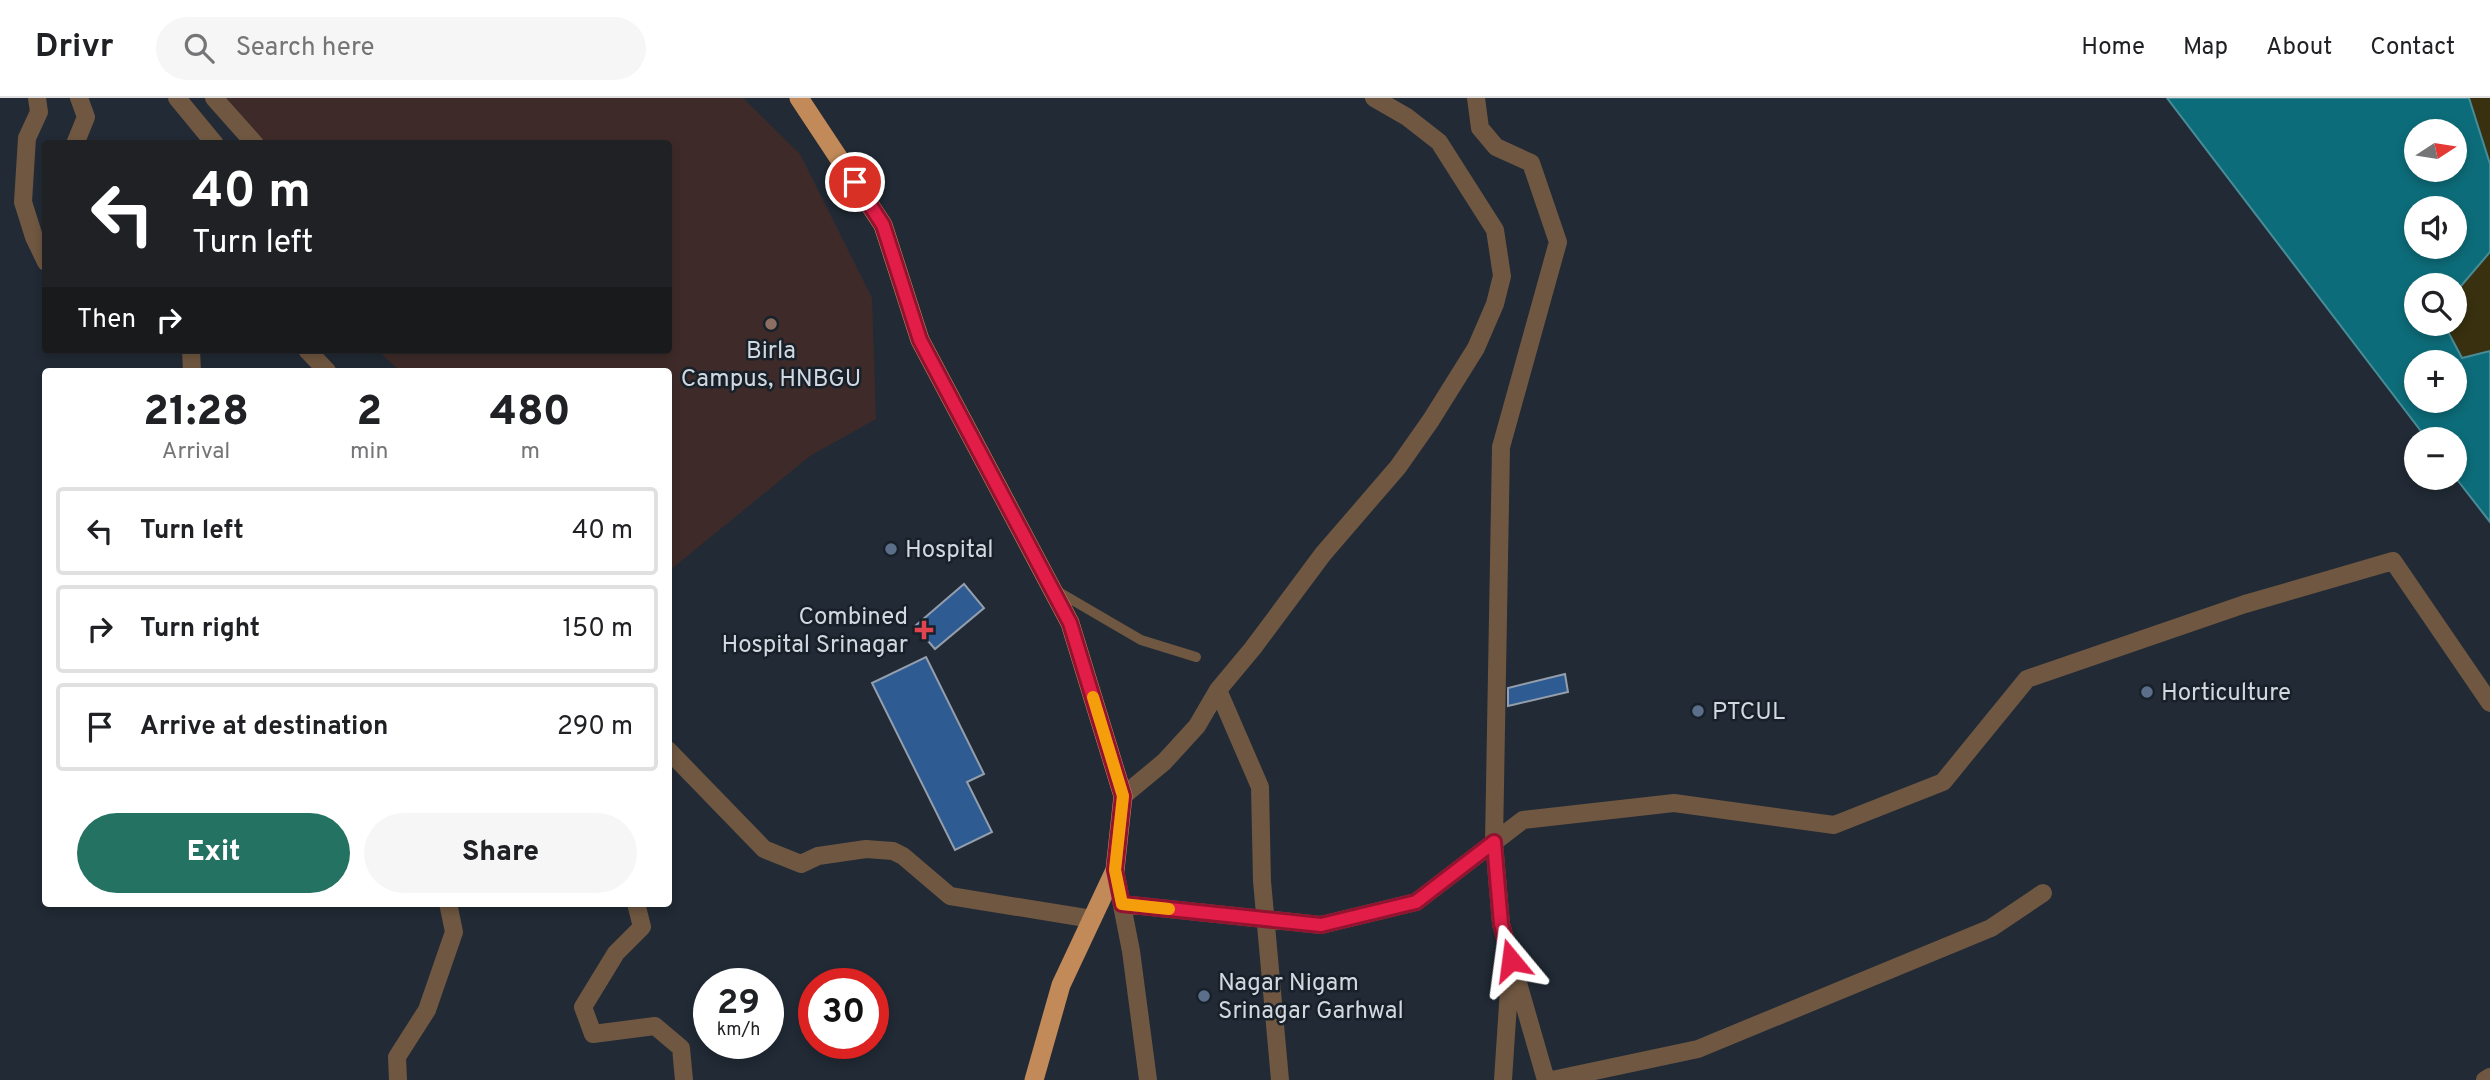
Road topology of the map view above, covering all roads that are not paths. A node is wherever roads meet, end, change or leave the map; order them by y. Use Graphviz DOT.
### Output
graph roads {
  1 [pos="37,98"];
  2 [pos="79,98"];
  3 [pos="177,98"];
  4 [pos="214,98"];
  5 [pos="799,98"];
  6 [pos="1374,98"];
  7 [pos="1476,98"];
  8 [pos="77,140"];
  9 [pos="212,140"];
  10 [pos="251,140"];
  11 [pos="42,254"];
  12 [pos="311,354"];
  13 [pos="324,368"];
  14 [pos="1050,587"];
  15 [pos="1196,656"];
  16 [pos="1218,690"];
  17 [pos="2490,703"];
  18 [pos="672,754"];
  19 [pos="1123,796"];
  20 [pos="1494,842"];
  21 [pos="1115,870"];
  22 [pos="2043,893"];
  23 [pos="1122,904"];
  24 [pos="449,907"];
  25 [pos="637,907"];
  26 [pos="1092,919"];
  27 [pos="1266,919"];
  28 [pos="1511,960"];
  29 [pos="2490,1077"];
  30 [pos="398,1080"];
  31 [pos="684,1080"];
  32 [pos="1034,1080"];
  33 [pos="1148,1080"];
  34 [pos="1280,1080"];
  35 [pos="1503,1080"];
  36 [pos="1546,1080"];
  37 [pos="1552,1080"];
  38 [pos="2485,1080"];
  1 -- 11 [label="street"];
  2 -- 8 [label="street"];
  3 -- 9 [label="street"];
  4 -- 10 [label="street"];
  5 -- 14 [label="highway"];
  6 -- 16 [label="street"];
  7 -- 20 [label="street"];
  12 -- 13 [label="street"];
  14 -- 15 [label="lane"];
  14 -- 19 [label="highway"];
  16 -- 19 [label="street"];
  16 -- 27 [label="street"];
  17 -- 20 [label="street"];
  18 -- 26 [label="street"];
  19 -- 21 [label="highway"];
  20 -- 27 [label="street"];
  20 -- 28 [label="street"];
  21 -- 23 [label="street"];
  21 -- 26 [label="highway"];
  22 -- 37 [label="street"];
  23 -- 27 [label="street"];
  23 -- 33 [label="street"];
  24 -- 30 [label="street"];
  25 -- 31 [label="street"];
  26 -- 32 [label="highway"];
  27 -- 34 [label="street"];
  28 -- 35 [label="street"];
  28 -- 36 [label="street"];
  29 -- 38 [label="street"];
}
